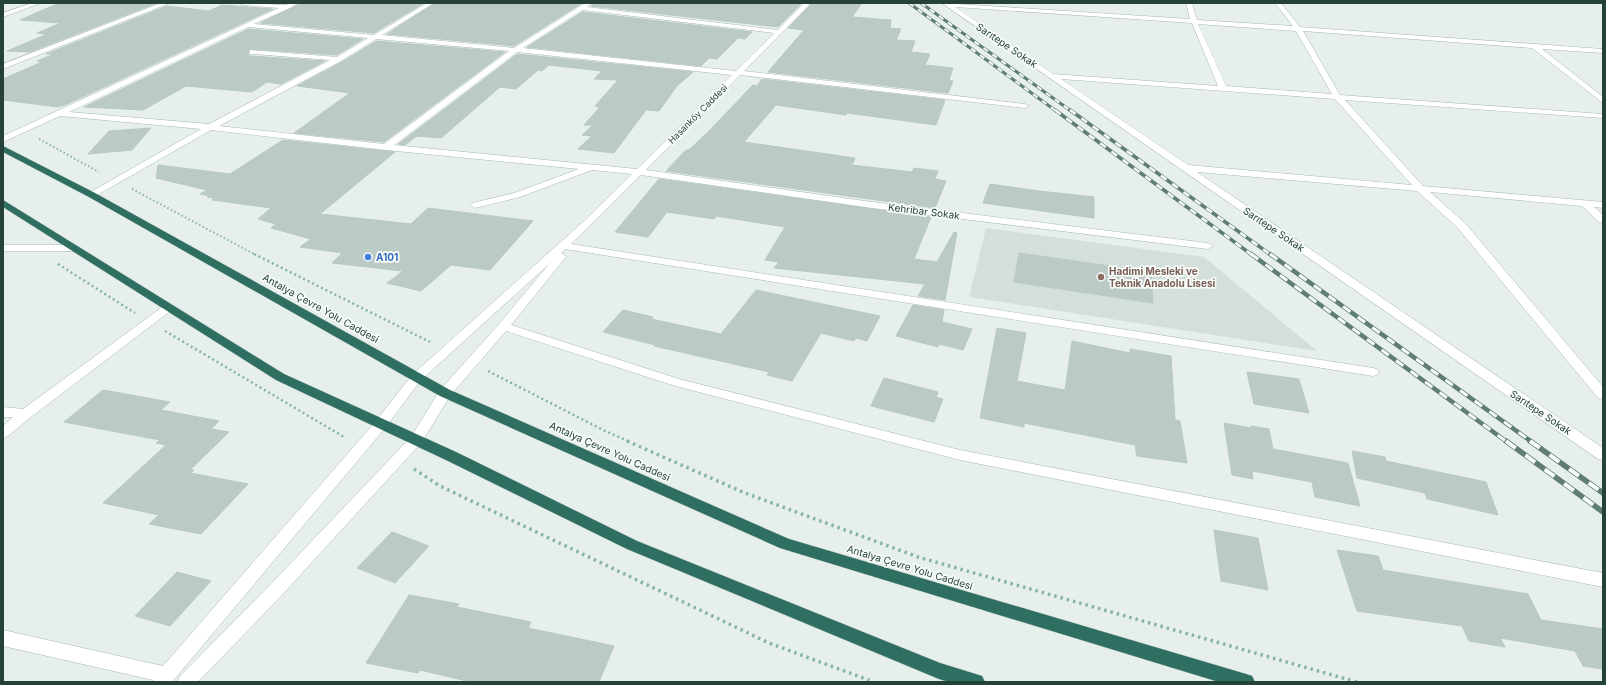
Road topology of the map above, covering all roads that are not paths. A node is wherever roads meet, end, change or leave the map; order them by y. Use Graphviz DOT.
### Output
graph roads {
  1 [pos="38,3"];
  2 [pos="167,3"];
  3 [pos="244,3"];
  4 [pos="431,3"];
  5 [pos="589,3"];
  6 [pos="808,3"];
  7 [pos="1190,3"];
  8 [pos="1278,3"];
  9 [pos="949,4"];
  10 [pos="292,5"];
  11 [pos="582,8"];
  12 [pos="3,15"];
  13 [pos="1194,21"];
  14 [pos="250,26"];
  15 [pos="1299,30"];
  16 [pos="780,32"];
  17 [pos="376,36"];
  18 [pos="1534,46"];
  19 [pos="517,49"];
  20 [pos="1603,51"];
  21 [pos="253,52"];
  22 [pos="338,59"];
  23 [pos="3,66"];
  24 [pos="740,72"];
  25 [pos="1052,76"];
  26 [pos="1223,89"];
  27 [pos="1338,97"];
  28 [pos="1603,101"];
  29 [pos="1025,106"];
  30 [pos="58,113"];
  31 [pos="1603,116"];
  32 [pos="210,127"];
  33 [pos="3,139"];
  34 [pos="386,147"];
  35 [pos="3,149"];
  36 [pos="592,167"];
  37 [pos="1185,168"];
  38 [pos="640,172"];
  39 [pos="1420,189"];
  40 [pos="92,195"];
  41 [pos="3,203"];
  42 [pos="1586,204"];
  43 [pos="475,205"];
  44 [pos="1603,205"];
  45 [pos="1603,220"];
  46 [pos="587,224"];
  47 [pos="1208,246"];
  48 [pos="568,247"];
  49 [pos="3,248"];
  50 [pos="74,248"];
  51 [pos="169,307"];
  52 [pos="504,326"];
  53 [pos="1373,372"];
  54 [pos="416,378"];
  55 [pos="445,393"];
  56 [pos="1603,395"];
  57 [pos="3,412"];
  58 [pos="26,414"];
  59 [pos="381,424"];
  60 [pos="3,433"];
  61 [pos="416,440"];
  62 [pos="1603,455"];
  63 [pos="1603,580"];
  64 [pos="3,638"];
  65 [pos="164,679"];
  66 [pos="186,682"];
  67 [pos="976,682"];
  68 [pos="1246,682"];
  1 -- 12 [label="street"];
  2 -- 23 [label="street"];
  3 -- 10 [label="street"];
  4 -- 17 [label="street"];
  5 -- 11 [label="street"];
  6 -- 16 [label="street, Hasanköy Caddesi"];
  7 -- 13 [label="street"];
  8 -- 15 [label="street"];
  9 -- 13 [label="street"];
  9 -- 25 [label="street, Sarıtepe Sokak"];
  10 -- 14 [label="street"];
  11 -- 16 [label="street"];
  11 -- 19 [label="street"];
  13 -- 15 [label="street"];
  13 -- 26 [label="street"];
  14 -- 17 [label="street"];
  14 -- 30 [label="street"];
  15 -- 18 [label="street"];
  15 -- 27 [label="street"];
  16 -- 24 [label="street, Hasanköy Caddesi"];
  17 -- 19 [label="street"];
  17 -- 22 [label="street"];
  18 -- 20 [label="street"];
  18 -- 28 [label="street"];
  19 -- 24 [label="street"];
  19 -- 34 [label="street"];
  21 -- 22 [label="street"];
  22 -- 32 [label="street"];
  24 -- 29 [label="street"];
  24 -- 38 [label="street, Hasanköy Caddesi"];
  25 -- 26 [label="street"];
  25 -- 37 [label="street, Sarıtepe Sokak"];
  26 -- 27 [label="street"];
  27 -- 31 [label="street"];
  27 -- 39 [label="street"];
  30 -- 32 [label="street, Kehribar Sokak"];
  30 -- 33 [label="street"];
  32 -- 34 [label="street, Kehribar Sokak"];
  32 -- 40 [label="street"];
  34 -- 36 [label="street, Kehribar Sokak"];
  35 -- 40 [label="highway, Antalya Çevre Yolu Caddesi"];
  36 -- 38 [label="street, Kehribar Sokak"];
  36 -- 43 [label="street"];
  37 -- 39 [label="street"];
  37 -- 62 [label="street, Sarıtepe Sokak"];
  38 -- 46 [label="street, Hasanköy Caddesi"];
  38 -- 47 [label="street, Kehribar Sokak"];
  39 -- 42 [label="street"];
  39 -- 56 [label="street"];
  40 -- 54 [label="highway, Antalya Çevre Yolu Caddesi"];
  41 -- 50 [label="highway"];
  42 -- 44 [label="street"];
  42 -- 45 [label="street"];
  46 -- 48 [label="street"];
  46 -- 54 [label="street"];
  48 -- 52 [label="street"];
  48 -- 53 [label="street"];
  49 -- 50 [label="street"];
  50 -- 51 [label="highway"];
  51 -- 58 [label="street"];
  51 -- 59 [label="highway"];
  52 -- 55 [label="street"];
  52 -- 63 [label="street"];
  54 -- 55 [label="highway, Antalya Çevre Yolu Caddesi"];
  54 -- 59 [label="street"];
  55 -- 61 [label="street"];
  55 -- 68 [label="highway, Antalya Çevre Yolu Caddesi"];
  57 -- 58 [label="street"];
  58 -- 60 [label="street"];
  59 -- 61 [label="highway"];
  59 -- 65 [label="street"];
  61 -- 66 [label="street"];
  61 -- 67 [label="highway"];
  64 -- 65 [label="street"];
}
